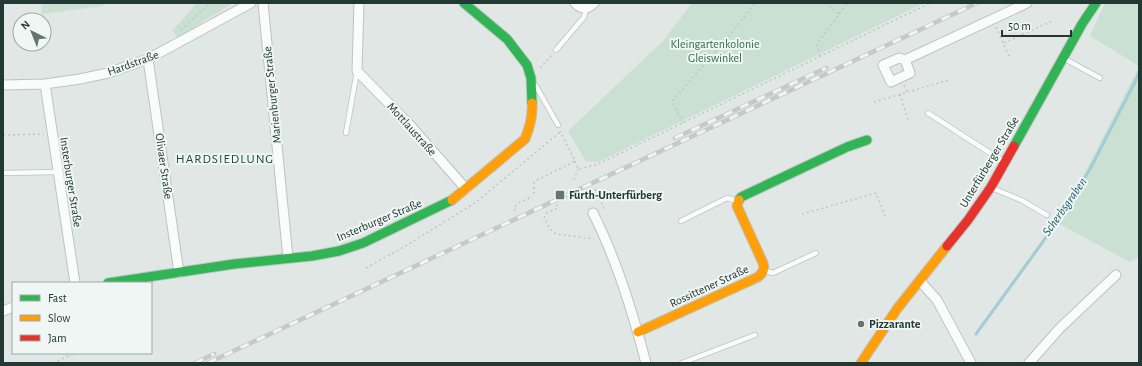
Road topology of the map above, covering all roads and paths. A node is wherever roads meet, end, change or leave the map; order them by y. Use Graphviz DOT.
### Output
graph roads {
  1 [pos="210,3"];
  2 [pos="251,3"];
  3 [pos="263,3"];
  4 [pos="359,3"];
  5 [pos="464,3"];
  6 [pos="575,3"];
  7 [pos="594,3"];
  8 [pos="755,3"];
  9 [pos="824,3"];
  10 [pos="847,3"];
  11 [pos="930,3"];
  12 [pos="1027,3"];
  13 [pos="1096,3"];
  14 [pos="586,9"];
  15 [pos="839,14"];
  16 [pos="992,18"];
  17 [pos="1054,20"];
  18 [pos="181,30"];
  19 [pos="1004,43"];
  20 [pos="556,50"];
  21 [pos="820,56"];
  22 [pos="1010,58"];
  23 [pos="1063,58"];
  24 [pos="148,60"];
  25 [pos="905,60"];
  26 [pos="357,71"];
  27 [pos="531,78"];
  28 [pos="1100,78"];
  29 [pos="949,80"];
  30 [pos="45,84"];
  31 [pos="3,85"];
  32 [pos="900,94"];
  33 [pos="874,102"];
  34 [pos="928,113"];
  35 [pos="908,120"];
  36 [pos="683,122"];
  37 [pos="558,126"];
  38 [pos="561,132"];
  39 [pos="346,133"];
  40 [pos="52,134"];
  41 [pos="3,135"];
  42 [pos="867,140"];
  43 [pos="575,162"];
  44 [pos="1005,162"];
  45 [pos="578,170"];
  46 [pos="58,172"];
  47 [pos="3,173"];
  48 [pos="574,180"];
  49 [pos="991,187"];
  50 [pos="466,189"];
  51 [pos="595,189"];
  52 [pos="534,194"];
  53 [pos="532,197"];
  54 [pos="738,202"];
  55 [pos="556,203"];
  56 [pos="515,211"];
  57 [pos="594,213"];
  58 [pos="546,214"];
  59 [pos="802,214"];
  60 [pos="1047,215"];
  61 [pos="544,216"];
  62 [pos="885,216"];
  63 [pos="681,221"];
  64 [pos="607,239"];
  65 [pos="816,253"];
  66 [pos="288,258"];
  67 [pos="366,268"];
  68 [pos="764,270"];
  69 [pos="179,273"];
  70 [pos="1116,275"];
  71 [pos="920,281"];
  72 [pos="75,282"];
  73 [pos="115,282"];
  74 [pos="638,332"];
  75 [pos="755,335"];
  76 [pos="73,354"];
  77 [pos="53,363"];
  78 [pos="646,363"];
  79 [pos="682,363"];
  80 [pos="861,363"];
  81 [pos="971,363"];
  82 [pos="1029,363"];
  1 -- 18 [label="path"];
  2 -- 24 [label="street, Hardstraße"];
  3 -- 66 [label="street, Marienburger Straße"];
  4 -- 26 [label="street"];
  5 -- 27 [label="street"];
  6 -- 14 [label="street"];
  7 -- 14 [label="street"];
  8 -- 36 [label="path"];
  9 -- 15 [label="path"];
  10 -- 15 [label="path"];
  11 -- 21 [label="path"];
  12 -- 16 [label="street"];
  13 -- 23 [label="street, Unterfürberger Straße"];
  14 -- 20 [label="lane"];
  15 -- 21 [label="path"];
  16 -- 19 [label="path"];
  16 -- 25 [label="street"];
  17 -- 19 [label="path"];
  19 -- 22 [label="path"];
  20 -- 27 [label="path"];
  21 -- 36 [label="path"];
  23 -- 28 [label="lane"];
  23 -- 44 [label="street, Unterfürberger Straße"];
  24 -- 30 [label="street, Hardstraße"];
  24 -- 69 [label="street, Olivaer Straße"];
  26 -- 39 [label="lane"];
  26 -- 50 [label="street, Mottlaustraße"];
  27 -- 37 [label="lane"];
  27 -- 50 [label="street, Insterburger Straße"];
  29 -- 32 [label="path"];
  30 -- 31 [label="street, Hardstraße"];
  30 -- 40 [label="street, Insterburger Straße"];
  32 -- 33 [label="path"];
  32 -- 35 [label="path"];
  34 -- 44 [label="lane"];
  36 -- 45 [label="path"];
  37 -- 38 [label="path"];
  38 -- 43 [label="path"];
  38 -- 67 [label="path"];
  40 -- 41 [label="path"];
  40 -- 46 [label="street, Insterburger Straße"];
  42 -- 54 [label="street"];
  43 -- 45 [label="path"];
  43 -- 52 [label="path"];
  44 -- 49 [label="street, Unterfürberger Straße"];
  45 -- 48 [label="path"];
  46 -- 47 [label="lane"];
  46 -- 72 [label="street, Insterburger Straße"];
  49 -- 60 [label="lane"];
  49 -- 71 [label="street, Unterfürberger Straße"];
  50 -- 66 [label="street, Insterburger Straße"];
  51 -- 57 [label="path"];
  53 -- 56 [label="path"];
  54 -- 63 [label="lane"];
  54 -- 68 [label="street, Rossittener Straße"];
  55 -- 58 [label="path"];
  57 -- 64 [label="street"];
  59 -- 62 [label="path"];
  61 -- 64 [label="path"];
  64 -- 74 [label="street"];
  65 -- 68 [label="lane"];
  66 -- 69 [label="street, Insterburger Straße"];
  68 -- 74 [label="street, Rossittener Straße"];
  69 -- 73 [label="street, Insterburger Straße"];
  70 -- 82 [label="street"];
  71 -- 80 [label="street, Unterfürberger Straße"];
  71 -- 81 [label="street"];
  74 -- 78 [label="street"];
  75 -- 79 [label="lane"];
  76 -- 77 [label="path"];
}
